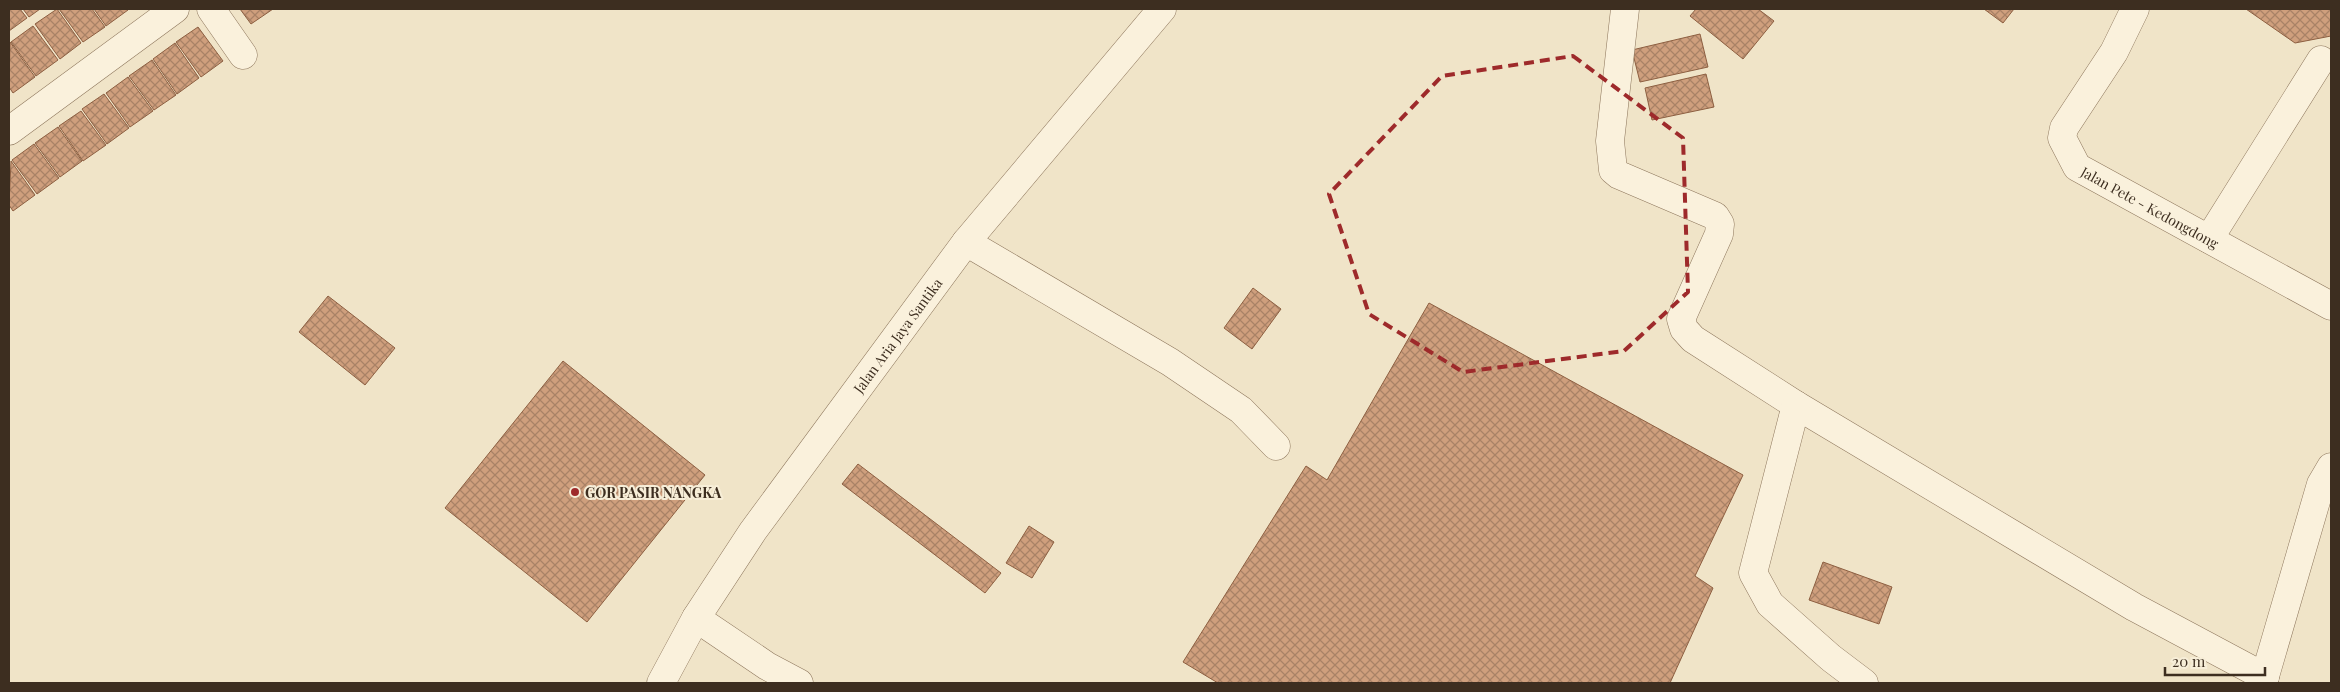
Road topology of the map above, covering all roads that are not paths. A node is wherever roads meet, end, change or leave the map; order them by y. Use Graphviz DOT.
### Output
graph roads {
  1 [pos="175,9"];
  2 [pos="211,9"];
  3 [pos="1162,9"];
  4 [pos="1625,9"];
  5 [pos="2135,9"];
  6 [pos="243,55"];
  7 [pos="2321,60"];
  8 [pos="9,131"];
  9 [pos="2208,239"];
  10 [pos="966,242"];
  11 [pos="2331,306"];
  12 [pos="1796,405"];
  13 [pos="1276,446"];
  14 [pos="2331,467"];
  15 [pos="696,618"];
  16 [pos="2264,680"];
  17 [pos="661,683"];
  18 [pos="799,683"];
  19 [pos="1864,683"];
  1 -- 8 [label="street"];
  2 -- 6 [label="street"];
  3 -- 10 [label="street, Jalan Aria Jaya Santika"];
  4 -- 12 [label="street"];
  5 -- 9 [label="street, Jalan Pete - Kedongdong"];
  7 -- 9 [label="street"];
  9 -- 11 [label="street, Jalan Pete - Kedongdong"];
  10 -- 13 [label="street"];
  10 -- 15 [label="street, Jalan Aria Jaya Santika"];
  12 -- 16 [label="street"];
  12 -- 19 [label="street"];
  14 -- 16 [label="street"];
  15 -- 17 [label="street, Jalan Aria Jaya Santika"];
  15 -- 18 [label="street"];
}
